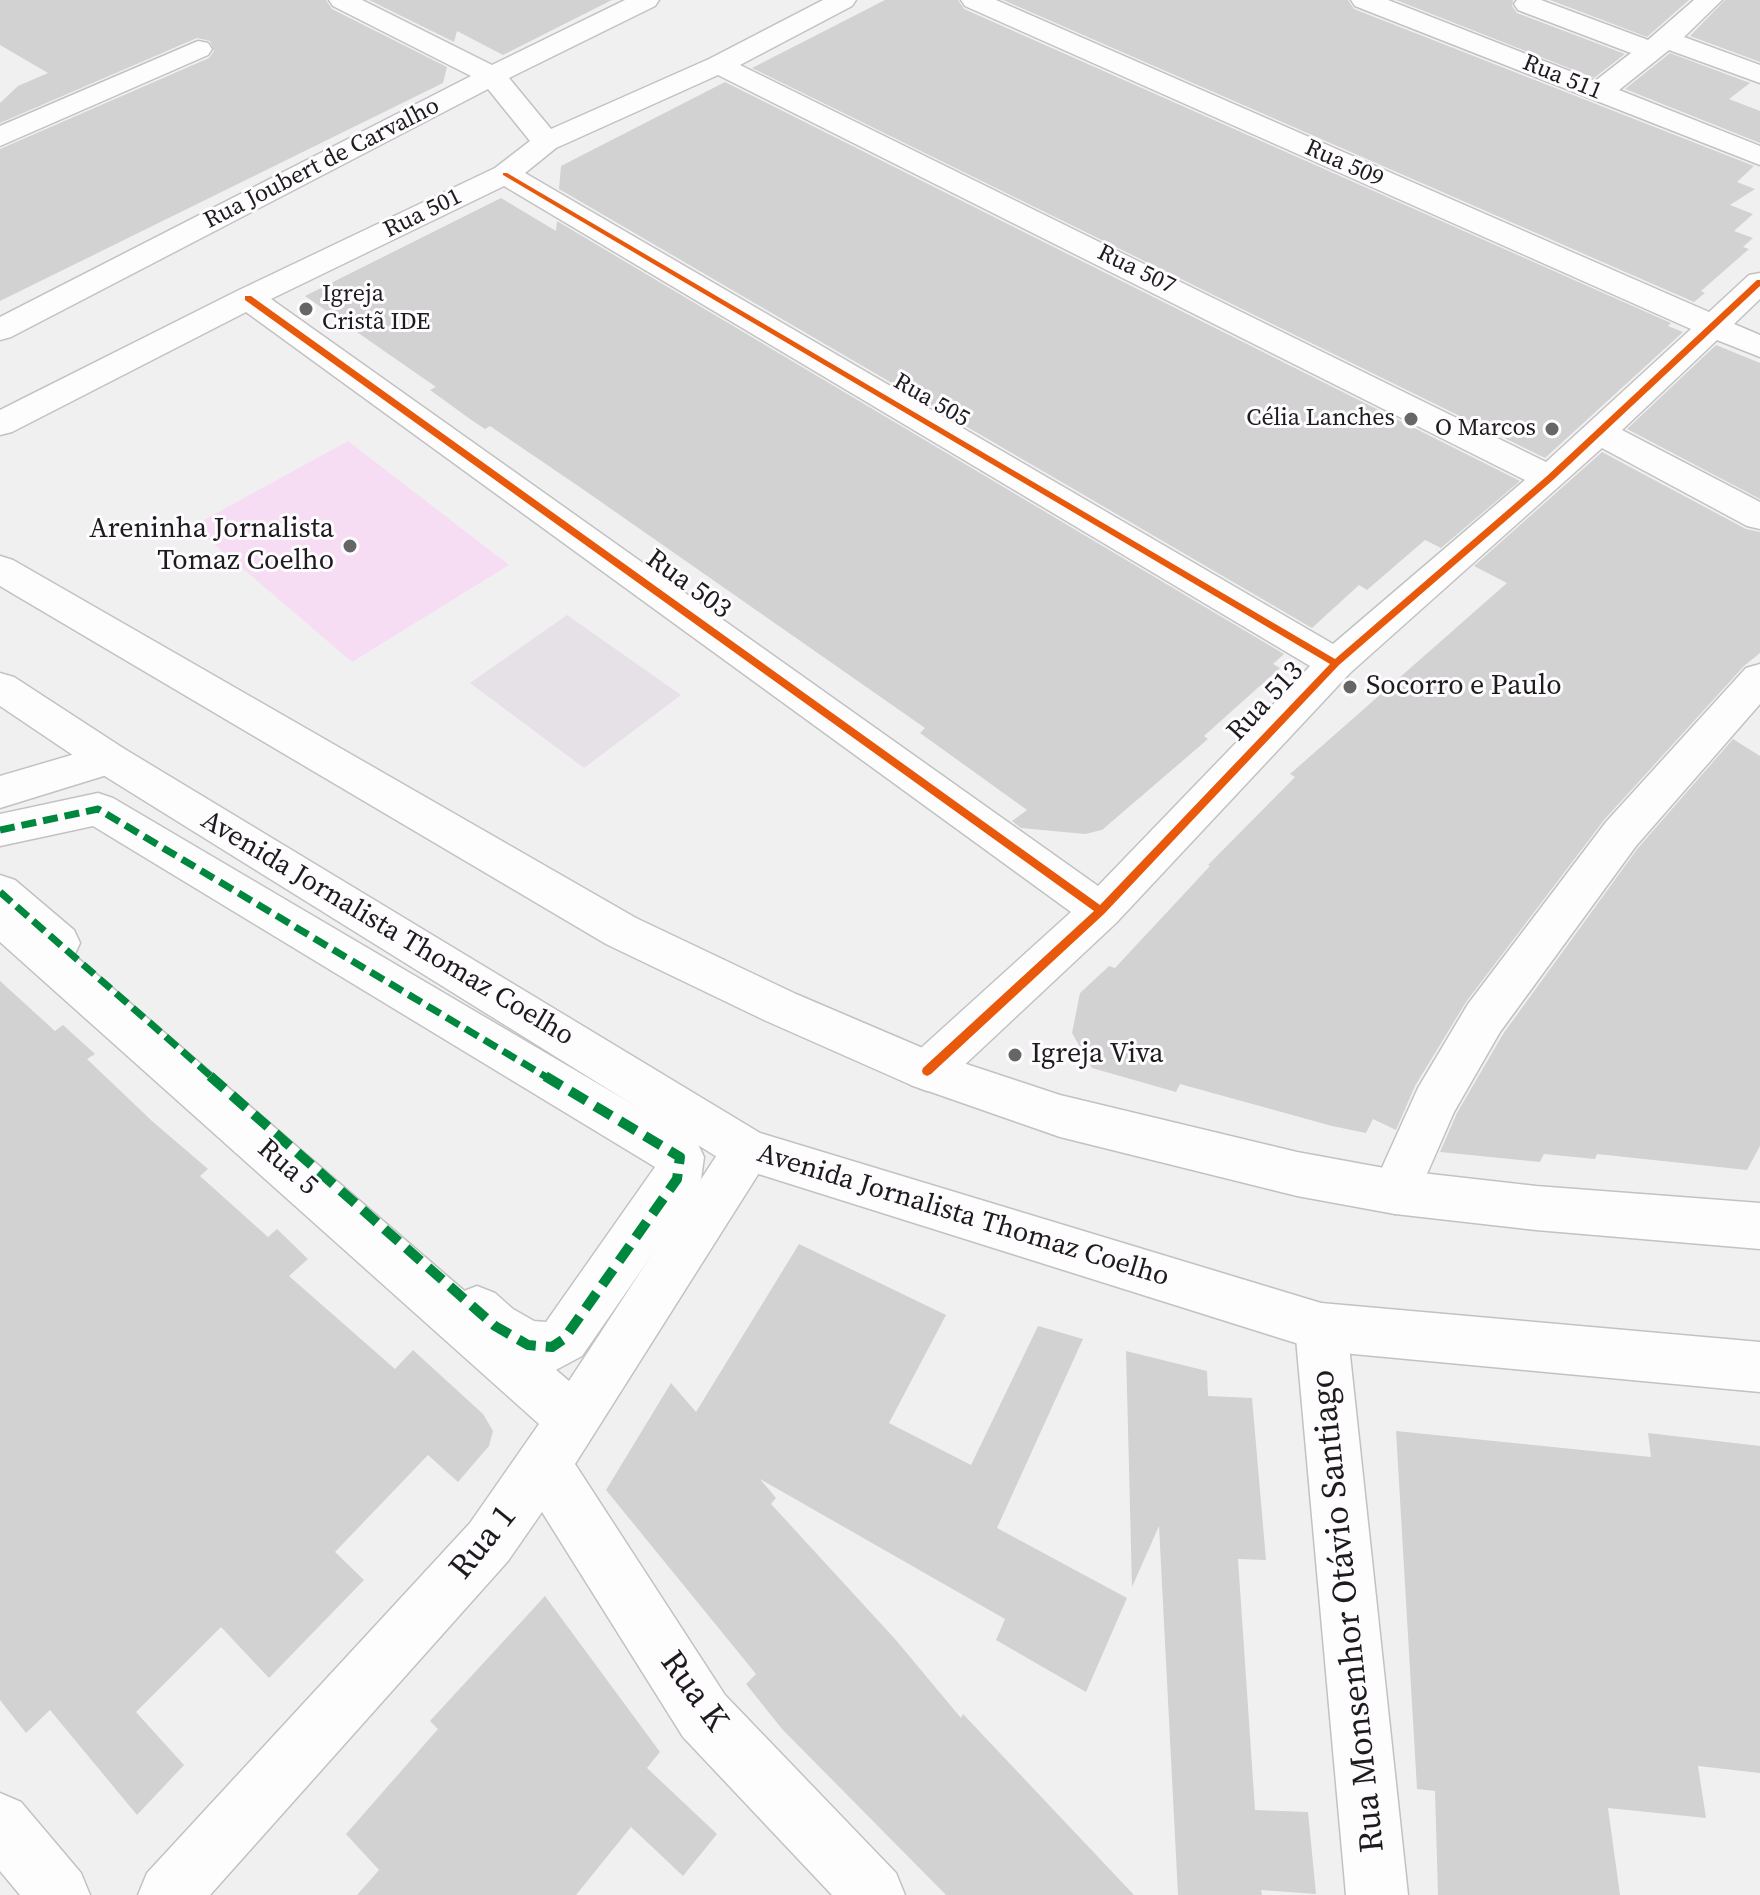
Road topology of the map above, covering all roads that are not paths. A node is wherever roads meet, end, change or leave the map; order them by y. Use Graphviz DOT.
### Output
graph roads {
  1 [pos="342,0"];
  2 [pos="646,0"];
  3 [pos="843,0"];
  4 [pos="974,0"];
  5 [pos="1364,0"];
  6 [pos="1709,0"];
  7 [pos="1527,4"];
  8 [pos="1658,45"];
  9 [pos="198,49"];
  10 [pos="719,65"];
  11 [pos="1760,75"];
  12 [pos="492,76"];
  13 [pos="1598,93"];
  14 [pos="0,137"];
  15 [pos="546,142"];
  16 [pos="1760,156"];
  17 [pos="505,174"];
  18 [pos="1760,282"];
  19 [pos="248,298"];
  20 [pos="1714,328"];
  21 [pos="0,330"];
  22 [pos="1760,347"];
  23 [pos="0,424"];
  24 [pos="1600,433"];
  25 [pos="1550,478"];
  26 [pos="1760,517"];
  27 [pos="0,569"];
  28 [pos="1336,663"];
  29 [pos="1760,678"];
  30 [pos="0,687"];
  31 [pos="109,759"];
  32 [pos="0,792"];
  33 [pos="0,830"];
  34 [pos="0,892"];
  35 [pos="1101,911"];
  36 [pos="0,916"];
  37 [pos="927,1071"];
  38 [pos="747,1150"];
  39 [pos="1395,1192"];
  40 [pos="1755,1218"];
  41 [pos="1321,1327"];
  42 [pos="1760,1367"];
  43 [pos="559,1442"];
  44 [pos="0,1823"];
  45 [pos="59,1895"];
  46 [pos="169,1895"];
  47 [pos="874,1895"];
  48 [pos="1377,1895"];
  1 -- 12 [label="street"];
  2 -- 12 [label="street, Rua Joubert de Carvalho"];
  3 -- 10 [label="street, Rua 501"];
  4 -- 20 [label="street, Rua 509"];
  5 -- 13 [label="street, Rua 511"];
  6 -- 8 [label="street"];
  7 -- 8 [label="street"];
  8 -- 11 [label="street"];
  8 -- 13 [label="street"];
  9 -- 14 [label="street"];
  10 -- 15 [label="street, Rua 501"];
  10 -- 25 [label="street, Rua 507"];
  12 -- 15 [label="street"];
  12 -- 21 [label="street, Rua Joubert de Carvalho"];
  13 -- 16 [label="street, Rua 511"];
  15 -- 17 [label="street, Rua 501"];
  17 -- 19 [label="street, Rua 501"];
  17 -- 28 [label="street, Rua 505"];
  18 -- 20 [label="street, Rua 513"];
  19 -- 23 [label="street, Rua 501"];
  19 -- 35 [label="street, Rua 503"];
  20 -- 22 [label="street, Rua 509"];
  20 -- 24 [label="street, Rua 513"];
  24 -- 25 [label="street, Rua 513"];
  24 -- 26 [label="street"];
  25 -- 28 [label="street, Rua 513"];
  27 -- 37 [label="street"];
  28 -- 35 [label="street, Rua 513"];
  29 -- 39 [label="street"];
  30 -- 31 [label="street, Avenida Jornalista Thomaz Coelho"];
  31 -- 32 [label="street"];
  31 -- 38 [label="street, Avenida Jornalista Thomaz Coelho"];
  33 -- 34 [label="street"];
  35 -- 37 [label="street, Rua 513"];
  36 -- 43 [label="street, Rua 5"];
  37 -- 39 [label="street"];
  38 -- 41 [label="street, Avenida Jornalista Thomaz Coelho"];
  38 -- 43 [label="street, Rua 1"];
  39 -- 40 [label="street"];
  41 -- 42 [label="street, Avenida Jornalista Thomaz Coelho"];
  41 -- 48 [label="street, Rua Monsenhor Otávio Santiago"];
  43 -- 46 [label="street, Rua 1"];
  43 -- 47 [label="street, Rua K"];
  44 -- 45 [label="street"];
}
